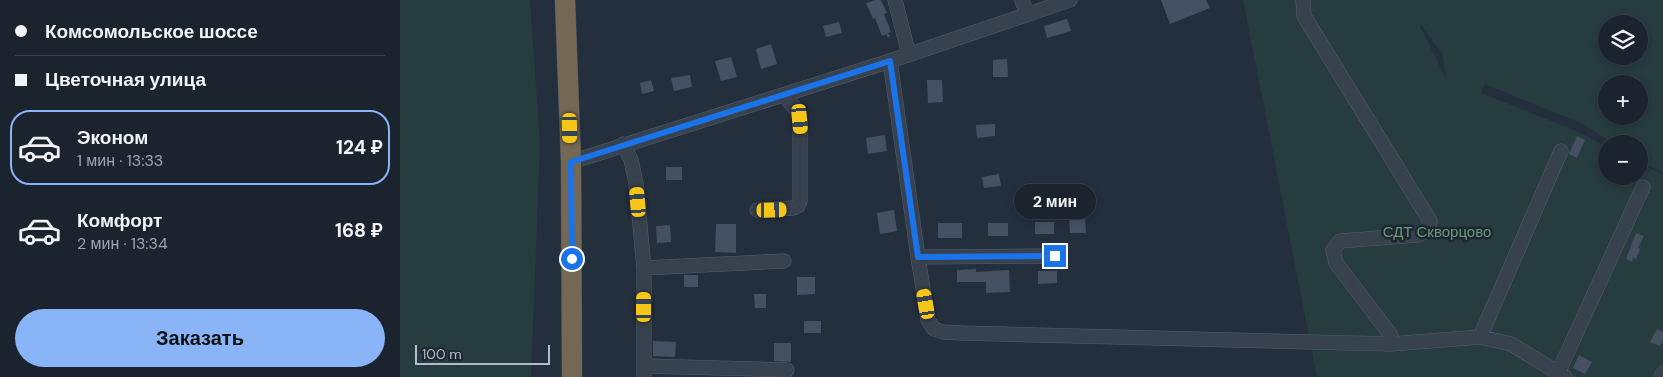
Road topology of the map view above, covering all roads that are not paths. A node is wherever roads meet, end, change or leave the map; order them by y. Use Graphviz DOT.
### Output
graph roads {
  1 [pos="565,0"];
  2 [pos="895,0"];
  3 [pos="1022,0"];
  4 [pos="1070,0"];
  5 [pos="1303,0"];
  6 [pos="1027,14"];
  7 [pos="909,55"];
  8 [pos="890,61"];
  9 [pos="784,95"];
  10 [pos="624,144"];
  11 [pos="1561,151"];
  12 [pos="571,162"];
  13 [pos="1643,187"];
  14 [pos="757,210"];
  15 [pos="1055,256"];
  16 [pos="918,257"];
  17 [pos="784,262"];
  18 [pos="644,268"];
  19 [pos="1480,336"];
  20 [pos="1391,344"];
  21 [pos="787,370"];
  22 [pos="644,372"];
  23 [pos="1663,373"];
  24 [pos="1561,375"];
  25 [pos="572,377"];
  26 [pos="1661,377"];
  1 -- 12 [label="highway"];
  2 -- 7 [label="street"];
  3 -- 6 [label="street"];
  4 -- 6 [label="street"];
  5 -- 20 [label="street"];
  6 -- 7 [label="street"];
  7 -- 8 [label="street"];
  8 -- 9 [label="street"];
  8 -- 16 [label="street"];
  9 -- 10 [label="street"];
  9 -- 14 [label="street"];
  10 -- 12 [label="street"];
  10 -- 18 [label="street"];
  11 -- 19 [label="street"];
  12 -- 25 [label="highway"];
  13 -- 24 [label="street"];
  15 -- 16 [label="street"];
  16 -- 20 [label="street"];
  17 -- 18 [label="street"];
  18 -- 22 [label="street"];
  19 -- 20 [label="street"];
  19 -- 24 [label="street"];
  21 -- 22 [label="street"];
  23 -- 26 [label="street"];
}
